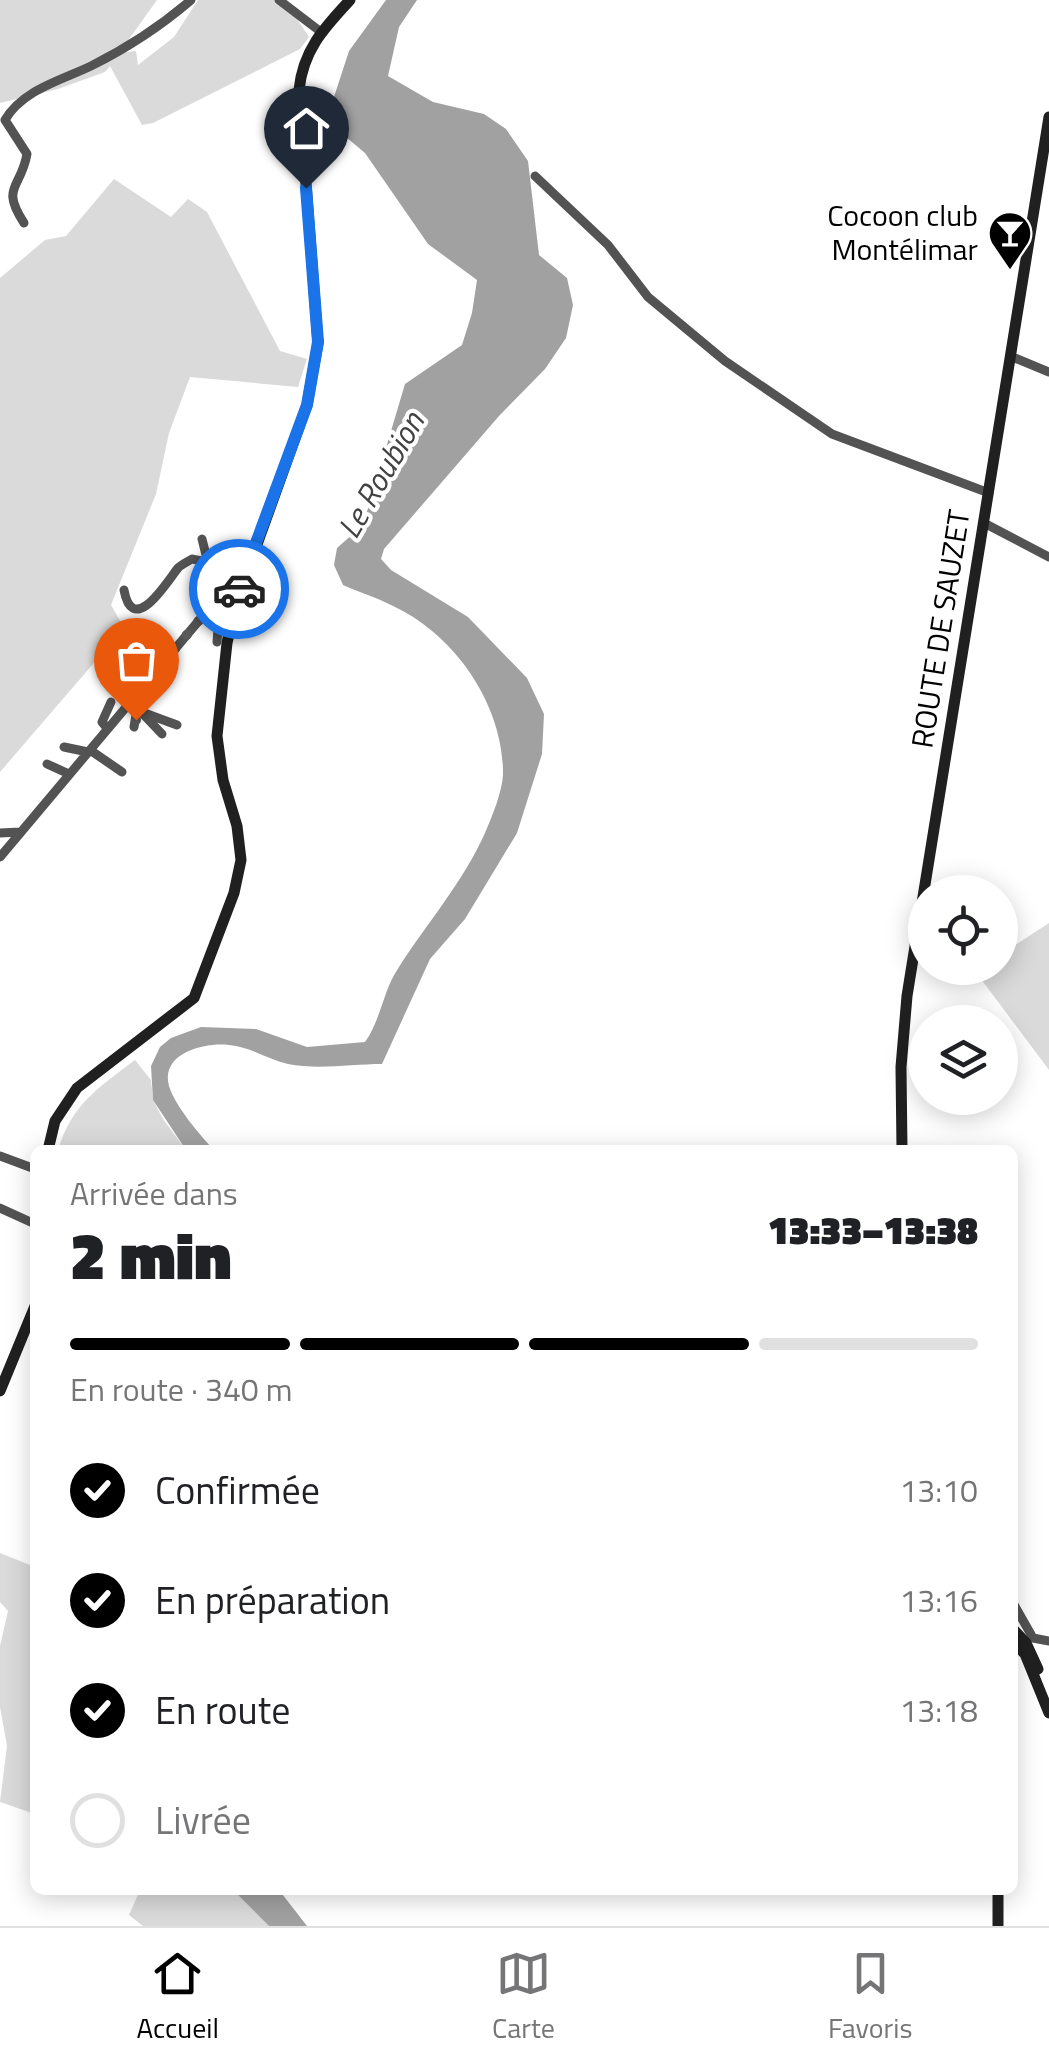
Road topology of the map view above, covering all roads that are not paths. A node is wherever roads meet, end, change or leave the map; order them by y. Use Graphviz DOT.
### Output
graph roads {
  1 [pos="191,0"];
  2 [pos="279,0"];
  3 [pos="350,0"];
  4 [pos="320,32"];
  5 [pos="1049,117"];
  6 [pos="535,176"];
  7 [pos="24,223"];
  8 [pos="1010,356"];
  9 [pos="1049,372"];
  10 [pos="988,492"];
  11 [pos="984,523"];
  12 [pos="202,539"];
  13 [pos="1049,557"];
  14 [pos="242,583"];
  15 [pos="124,590"];
  16 [pos="204,598"];
  17 [pos="204,614"];
  18 [pos="217,642"];
  19 [pos="143,661"];
  20 [pos="145,684"];
  21 [pos="111,702"];
  22 [pos="136,708"];
  23 [pos="176,726"];
  24 [pos="134,727"];
  25 [pos="108,728"];
  26 [pos="162,734"];
  27 [pos="64,747"];
  28 [pos="89,751"];
  29 [pos="47,764"];
  30 [pos="122,772"];
  31 [pos="69,774"];
  32 [pos="20,832"];
  33 [pos="0,833"];
  34 [pos="0,857"];
  35 [pos="49,1145"];
  36 [pos="902,1145"];
  37 [pos="0,1156"];
  38 [pos="30,1167"];
  39 [pos="0,1208"];
  40 [pos="30,1222"];
  41 [pos="30,1318"];
  42 [pos="0,1391"];
  43 [pos="1018,1612"];
  44 [pos="1018,1635"];
  45 [pos="1049,1641"];
  46 [pos="1018,1646"];
  47 [pos="1049,1701"];
  48 [pos="1049,1714"];
  49 [pos="998,1895"];
  50 [pos="998,1926"];
  1 -- 7 [label="street"];
  2 -- 4 [label="street"];
  3 -- 4 [label="street"];
  4 -- 14 [label="street"];
  5 -- 8 [label="street, ROUTE DE SAUZET"];
  6 -- 10 [label="street"];
  8 -- 9 [label="street"];
  8 -- 10 [label="street, ROUTE DE SAUZET"];
  10 -- 11 [label="street, ROUTE DE SAUZET"];
  11 -- 13 [label="street"];
  11 -- 36 [label="street, ROUTE DE SAUZET"];
  12 -- 14 [label="street"];
  14 -- 15 [label="street"];
  14 -- 16 [label="street"];
  14 -- 17 [label="street"];
  14 -- 35 [label="street"];
  17 -- 18 [label="street"];
  17 -- 20 [label="street"];
  19 -- 20 [label="street"];
  20 -- 22 [label="street"];
  21 -- 25 [label="street"];
  22 -- 23 [label="street"];
  22 -- 24 [label="street"];
  22 -- 25 [label="street"];
  22 -- 26 [label="street"];
  25 -- 28 [label="street"];
  27 -- 28 [label="street"];
  28 -- 30 [label="street"];
  28 -- 31 [label="street"];
  29 -- 31 [label="street"];
  31 -- 32 [label="street"];
  32 -- 33 [label="street"];
  32 -- 34 [label="street"];
  37 -- 38 [label="street"];
  39 -- 40 [label="street"];
  41 -- 42 [label="street"];
  43 -- 45 [label="street"];
  44 -- 47 [label="street"];
  46 -- 48 [label="street"];
  49 -- 50 [label="street"];
}
